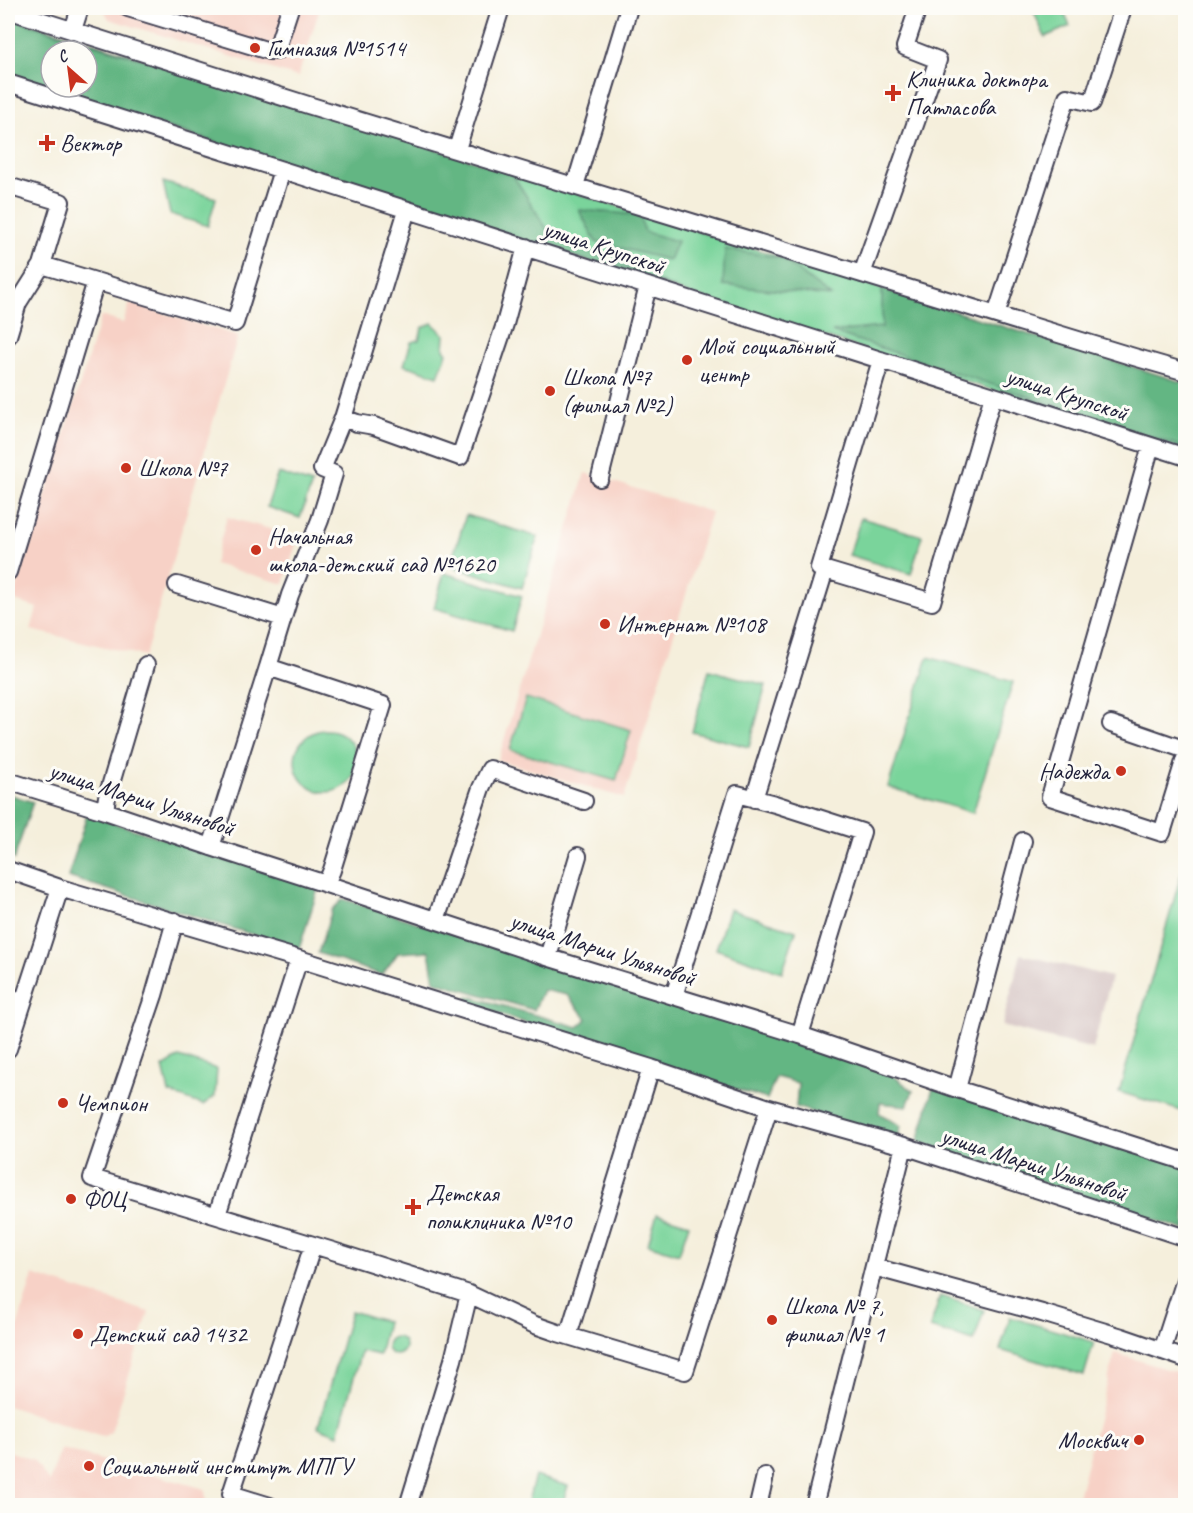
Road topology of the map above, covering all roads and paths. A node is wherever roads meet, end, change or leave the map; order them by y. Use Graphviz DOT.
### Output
graph roads {
  1 [pos="80,8"];
  2 [pos="128,8"];
  3 [pos="290,8"];
  4 [pos="501,8"];
  5 [pos="629,8"];
  6 [pos="918,8"];
  7 [pos="1123,8"];
  8 [pos="8,10"];
  9 [pos="73,30"];
  10 [pos="8,83"];
  11 [pos="457,149"];
  12 [pos="282,170"];
  13 [pos="8,186"];
  14 [pos="575,186"];
  15 [pos="407,210"];
  16 [pos="526,247"];
  17 [pos="42,265"];
  18 [pos="862,274"];
  19 [pos="96,281"];
  20 [pos="648,286"];
  21 [pos="996,315"];
  22 [pos="8,336"];
  23 [pos="881,360"];
  24 [pos="1185,372"];
  25 [pos="993,396"];
  26 [pos="343,418"];
  27 [pos="1151,446"];
  28 [pos="1185,457"];
  29 [pos="600,478"];
  30 [pos="825,570"];
  31 [pos="8,572"];
  32 [pos="177,585"];
  33 [pos="283,618"];
  34 [pos="146,665"];
  35 [pos="268,667"];
  36 [pos="1111,724"];
  37 [pos="1185,750"];
  38 [pos="1185,755"];
  39 [pos="8,780"];
  40 [pos="754,799"];
  41 [pos="584,801"];
  42 [pos="105,811"];
  43 [pos="1023,841"];
  44 [pos="211,848"];
  45 [pos="578,856"];
  46 [pos="8,870"];
  47 [pos="326,884"];
  48 [pos="60,888"];
  49 [pos="436,920"];
  50 [pos="175,921"];
  51 [pos="548,957"];
  52 [pos="299,959"];
  53 [pos="674,996"];
  54 [pos="15,999"];
  55 [pos="800,1035"];
  56 [pos="8,1049"];
  57 [pos="651,1068"];
  58 [pos="957,1089"];
  59 [pos="769,1108"];
  60 [pos="904,1146"];
  61 [pos="1185,1162"];
  62 [pos="217,1215"];
  63 [pos="1185,1238"];
  64 [pos="313,1245"];
  65 [pos="874,1267"];
  66 [pos="1185,1277"];
  67 [pos="469,1294"];
  68 [pos="568,1336"];
  69 [pos="1162,1351"];
  70 [pos="1185,1359"];
  71 [pos="765,1476"];
  72 [pos="270,1506"];
  73 [pos="408,1506"];
  74 [pos="758,1506"];
  75 [pos="814,1506"];
  1 -- 9 [label="street"];
  2 -- 3 [label="street"];
  4 -- 11 [label="street"];
  5 -- 14 [label="street"];
  6 -- 18 [label="street"];
  7 -- 21 [label="street"];
  8 -- 9 [label="street, улица Крупской"];
  9 -- 11 [label="street, улица Крупской"];
  10 -- 12 [label="street, улица Крупской"];
  11 -- 14 [label="street, улица Крупской"];
  12 -- 15 [label="street, улица Крупской"];
  12 -- 19 [label="street"];
  13 -- 17 [label="street"];
  14 -- 18 [label="street, улица Крупской"];
  15 -- 16 [label="street, улица Крупской"];
  15 -- 26 [label="street"];
  16 -- 20 [label="street, улица Крупской"];
  16 -- 26 [label="street"];
  17 -- 19 [label="street"];
  17 -- 22 [label="street"];
  18 -- 21 [label="street, улица Крупской"];
  19 -- 31 [label="street"];
  20 -- 23 [label="street, улица Крупской"];
  20 -- 29 [label="street"];
  21 -- 24 [label="street, улица Крупской"];
  23 -- 25 [label="street, улица Крупской"];
  23 -- 30 [label="street"];
  25 -- 27 [label="street, улица Крупской"];
  25 -- 30 [label="street"];
  26 -- 33 [label="street"];
  27 -- 28 [label="street, улица Крупской"];
  27 -- 38 [label="street"];
  30 -- 40 [label="street"];
  32 -- 33 [label="street"];
  33 -- 35 [label="street"];
  34 -- 42 [label="street"];
  35 -- 44 [label="street"];
  35 -- 47 [label="street"];
  36 -- 37 [label="street"];
  39 -- 42 [label="street, улица Марии Ульяновой"];
  40 -- 53 [label="street"];
  40 -- 55 [label="street"];
  41 -- 49 [label="street"];
  42 -- 44 [label="street, улица Марии Ульяновой"];
  43 -- 58 [label="street"];
  44 -- 47 [label="street, улица Марии Ульяновой"];
  45 -- 51 [label="street"];
  46 -- 48 [label="street, улица Марии Ульяновой"];
  47 -- 49 [label="street, улица Марии Ульяновой"];
  48 -- 50 [label="street, улица Марии Ульяновой"];
  48 -- 54 [label="street"];
  49 -- 51 [label="street, улица Марии Ульяновой"];
  50 -- 52 [label="street, улица Марии Ульяновой"];
  50 -- 62 [label="street"];
  51 -- 53 [label="street, улица Марии Ульяновой"];
  52 -- 57 [label="street, улица Марии Ульяновой"];
  52 -- 62 [label="street"];
  53 -- 55 [label="street, улица Марии Ульяновой"];
  54 -- 56 [label="street"];
  55 -- 58 [label="street, улица Марии Ульяновой"];
  57 -- 59 [label="street, улица Марии Ульяновой"];
  57 -- 68 [label="street"];
  58 -- 61 [label="street, улица Марии Ульяновой"];
  59 -- 60 [label="street, улица Марии Ульяновой"];
  59 -- 68 [label="street"];
  60 -- 63 [label="street, улица Марии Ульяновой"];
  60 -- 65 [label="street"];
  62 -- 64 [label="street"];
  64 -- 67 [label="street"];
  64 -- 72 [label="street"];
  65 -- 69 [label="street"];
  65 -- 75 [label="street"];
  66 -- 69 [label="street"];
  67 -- 68 [label="street"];
  67 -- 73 [label="street"];
  69 -- 70 [label="street"];
  71 -- 74 [label="street"];
}
